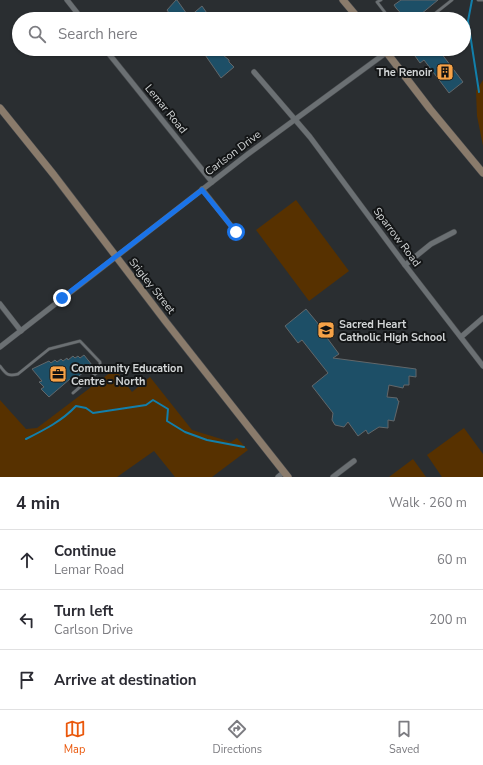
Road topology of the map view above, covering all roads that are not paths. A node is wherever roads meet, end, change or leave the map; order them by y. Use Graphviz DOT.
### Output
graph roads {
  1 [pos="67,0"];
  2 [pos="343,0"];
  3 [pos="381,0"];
  4 [pos="452,0"];
  5 [pos="478,0"];
  6 [pos="482,0"];
  7 [pos="76,12"];
  8 [pos="353,12"];
  9 [pos="385,12"];
  10 [pos="437,12"];
  11 [pos="111,56"];
  12 [pos="379,56"];
  13 [pos="391,56"];
  14 [pos="254,72"];
  15 [pos="0,108"];
  16 [pos="295,119"];
  17 [pos="483,173"];
  18 [pos="212,182"];
  19 [pos="202,189"];
  20 [pos="236,232"];
  21 [pos="454,232"];
  22 [pos="116,256"];
  23 [pos="405,264"];
  24 [pos="0,304"];
  25 [pos="483,318"];
  26 [pos="21,331"];
  27 [pos="461,337"];
  28 [pos="0,347"];
  29 [pos="0,366"];
  30 [pos="483,366"];
  31 [pos="73,393"];
  32 [pos="354,461"];
  33 [pos="283,475"];
  34 [pos="333,477"];
  1 -- 7 [label="street"];
  2 -- 8 [label="street"];
  3 -- 9 [label="lane"];
  4 -- 10 [label="lane"];
  5 -- 6 [label="lane"];
  11 -- 18 [label="street, Lemar Road"];
  12 -- 16 [label="street, Carlson Drive"];
  13 -- 17 [label="street"];
  14 -- 16 [label="street, Sparrow Road"];
  15 -- 22 [label="street, Srigley Street"];
  16 -- 18 [label="street, Carlson Drive"];
  16 -- 23 [label="street, Sparrow Road"];
  18 -- 19 [label="street, Carlson Drive"];
  19 -- 20 [label="street"];
  19 -- 22 [label="street, Carlson Drive"];
  21 -- 23 [label="street"];
  22 -- 26 [label="street, Carlson Drive"];
  22 -- 33 [label="street, Srigley Street"];
  23 -- 27 [label="street, Sparrow Road"];
  24 -- 26 [label="street"];
  25 -- 27 [label="street"];
  26 -- 28 [label="street, Carlson Drive"];
  27 -- 30 [label="street, Sparrow Road"];
  29 -- 31 [label="lane"];
  32 -- 34 [label="street"];
}
